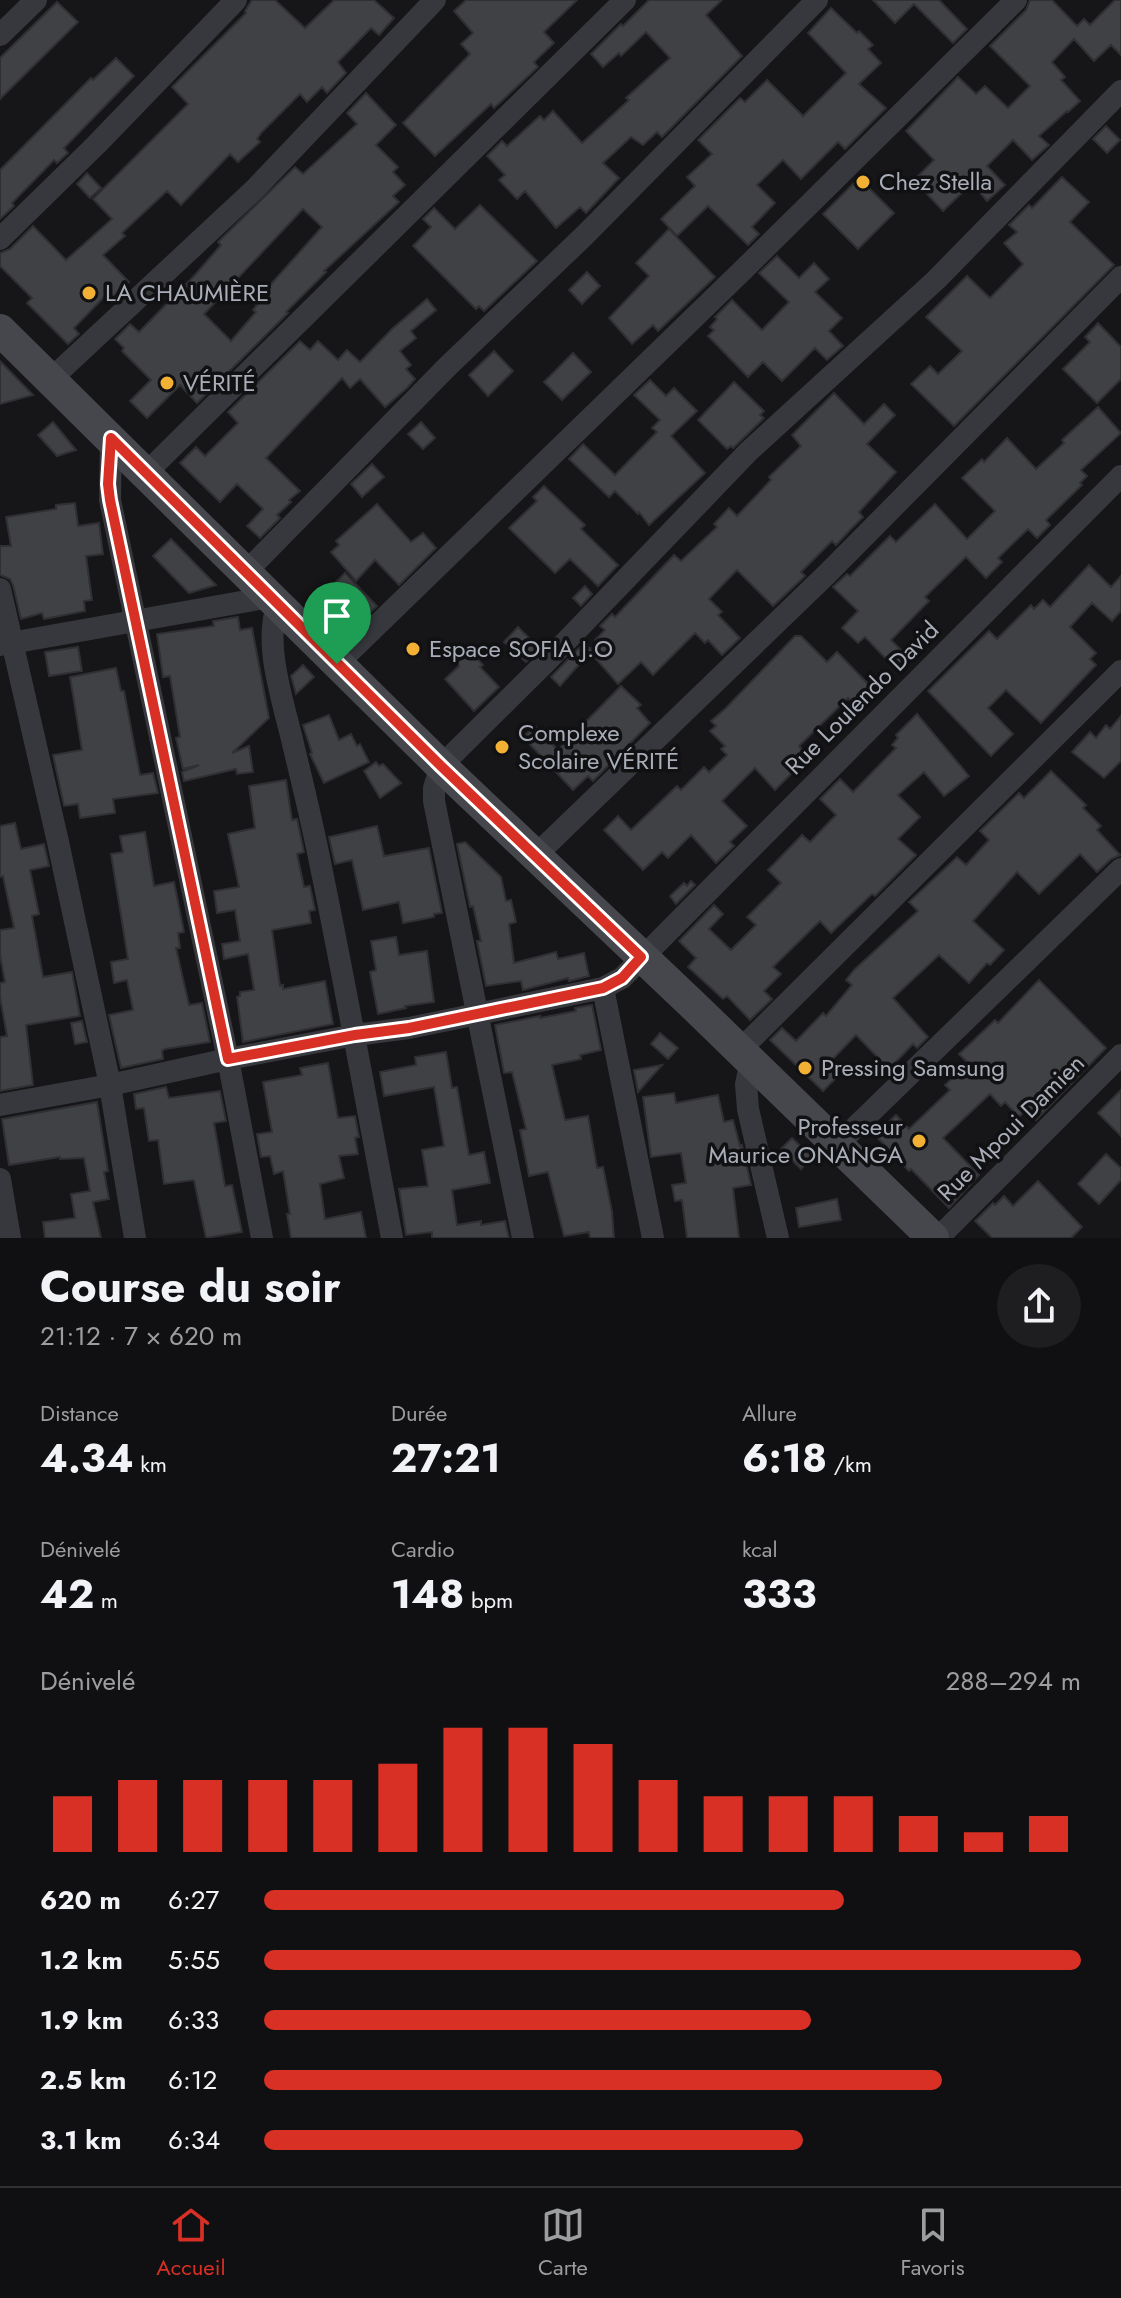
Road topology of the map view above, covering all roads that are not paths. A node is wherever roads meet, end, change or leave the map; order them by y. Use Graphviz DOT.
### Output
graph roads {
  1 [pos="36,0"];
  2 [pos="236,0"];
  3 [pos="435,0"];
  4 [pos="625,0"];
  5 [pos="817,0"];
  6 [pos="1016,0"];
  7 [pos="0,35"];
  8 [pos="1121,91"];
  9 [pos="0,239"];
  10 [pos="1121,277"];
  11 [pos="0,330"];
  12 [pos="50,380"];
  13 [pos="111,438"];
  14 [pos="145,474"];
  15 [pos="1121,476"];
  16 [pos="245,573"];
  17 [pos="0,589"];
  18 [pos="274,601"];
  19 [pos="135,621"];
  20 [pos="6,644"];
  21 [pos="337,664"];
  22 [pos="1121,671"];
  23 [pos="441,766"];
  24 [pos="534,857"];
  25 [pos="1121,869"];
  26 [pos="641,957"];
  27 [pos="603,988"];
  28 [pos="478,1013"];
  29 [pos="355,1035"];
  30 [pos="1121,1055"];
  31 [pos="745,1056"];
  32 [pos="228,1059"];
  33 [pos="110,1085"];
  34 [pos="0,1105"];
  35 [pos="837,1145"];
  36 [pos="0,1179"];
  37 [pos="927,1235"];
  38 [pos="10,1238"];
  39 [pos="135,1238"];
  40 [pos="262,1238"];
  41 [pos="392,1238"];
  42 [pos="523,1238"];
  43 [pos="653,1238"];
  44 [pos="778,1238"];
  1 -- 7 [label="street"];
  2 -- 9 [label="street"];
  3 -- 12 [label="street"];
  4 -- 14 [label="street"];
  5 -- 16 [label="street"];
  6 -- 21 [label="street"];
  8 -- 23 [label="street"];
  10 -- 24 [label="street"];
  11 -- 12 [label="main road"];
  12 -- 13 [label="main road"];
  13 -- 14 [label="main road"];
  13 -- 19 [label="street"];
  14 -- 16 [label="main road"];
  15 -- 26 [label="street, Rue Loulendo David"];
  16 -- 18 [label="main road"];
  17 -- 20 [label="street"];
  18 -- 19 [label="street"];
  18 -- 21 [label="main road"];
  18 -- 29 [label="street"];
  19 -- 20 [label="street"];
  19 -- 32 [label="street"];
  20 -- 33 [label="street"];
  21 -- 23 [label="main road"];
  22 -- 31 [label="street"];
  23 -- 24 [label="main road"];
  23 -- 28 [label="street"];
  24 -- 26 [label="main road"];
  25 -- 35 [label="street"];
  26 -- 27 [label="street, Rue Loulendo David"];
  26 -- 31 [label="main road"];
  27 -- 28 [label="street"];
  27 -- 43 [label="street"];
  28 -- 29 [label="street"];
  28 -- 42 [label="street"];
  29 -- 32 [label="street"];
  29 -- 41 [label="street"];
  30 -- 37 [label="street, Rue Mpoui Damien"];
  31 -- 35 [label="main road"];
  31 -- 44 [label="street"];
  32 -- 33 [label="street"];
  32 -- 40 [label="street"];
  33 -- 34 [label="street"];
  33 -- 39 [label="street"];
  35 -- 37 [label="main road"];
  36 -- 38 [label="street"];
}
